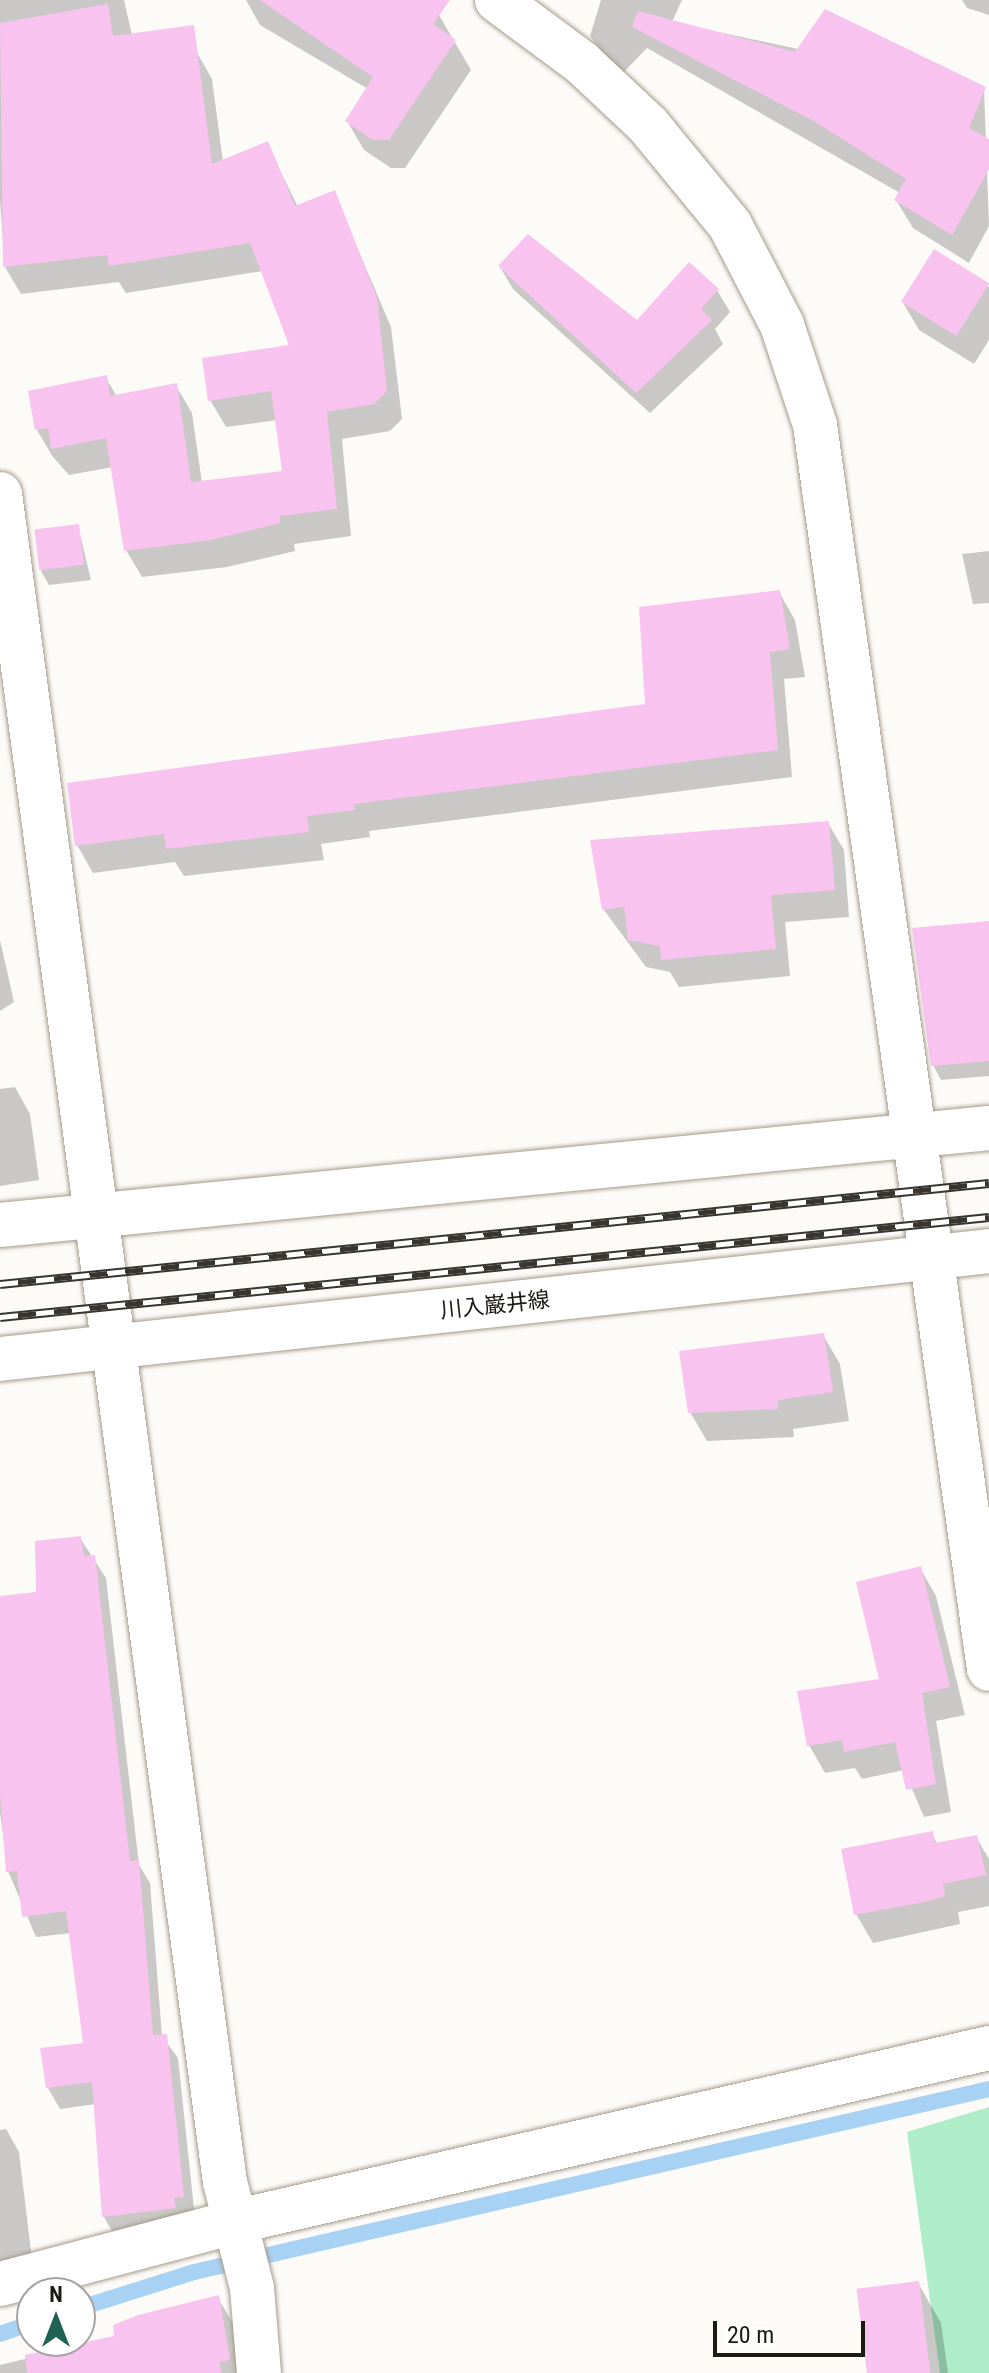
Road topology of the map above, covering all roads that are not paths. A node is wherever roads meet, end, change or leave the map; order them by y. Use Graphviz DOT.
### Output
graph roads {
  1 [pos="497,0"];
  2 [pos="0,494"];
  3 [pos="989,1128"];
  4 [pos="919,1135"];
  5 [pos="96,1215"];
  6 [pos="0,1225"];
  7 [pos="989,1251"];
  8 [pos="929,1257"];
  9 [pos="118,1348"];
  10 [pos="0,1359"];
  11 [pos="989,1669"];
  12 [pos="989,2048"];
  13 [pos="240,2248"];
  14 [pos="0,2284"];
  15 [pos="259,2373"];
  1 -- 4 [label="street"];
  2 -- 5 [label="street"];
  3 -- 4 [label="street"];
  4 -- 5 [label="street"];
  4 -- 8 [label="street"];
  5 -- 6 [label="street"];
  5 -- 9 [label="street"];
  7 -- 8 [label="street, 川入巌井線"];
  8 -- 9 [label="street, 川入巌井線"];
  8 -- 11 [label="street"];
  9 -- 10 [label="street, 川入巌井線"];
  9 -- 13 [label="street"];
  12 -- 13 [label="street"];
  13 -- 14 [label="street"];
  13 -- 15 [label="street"];
}
